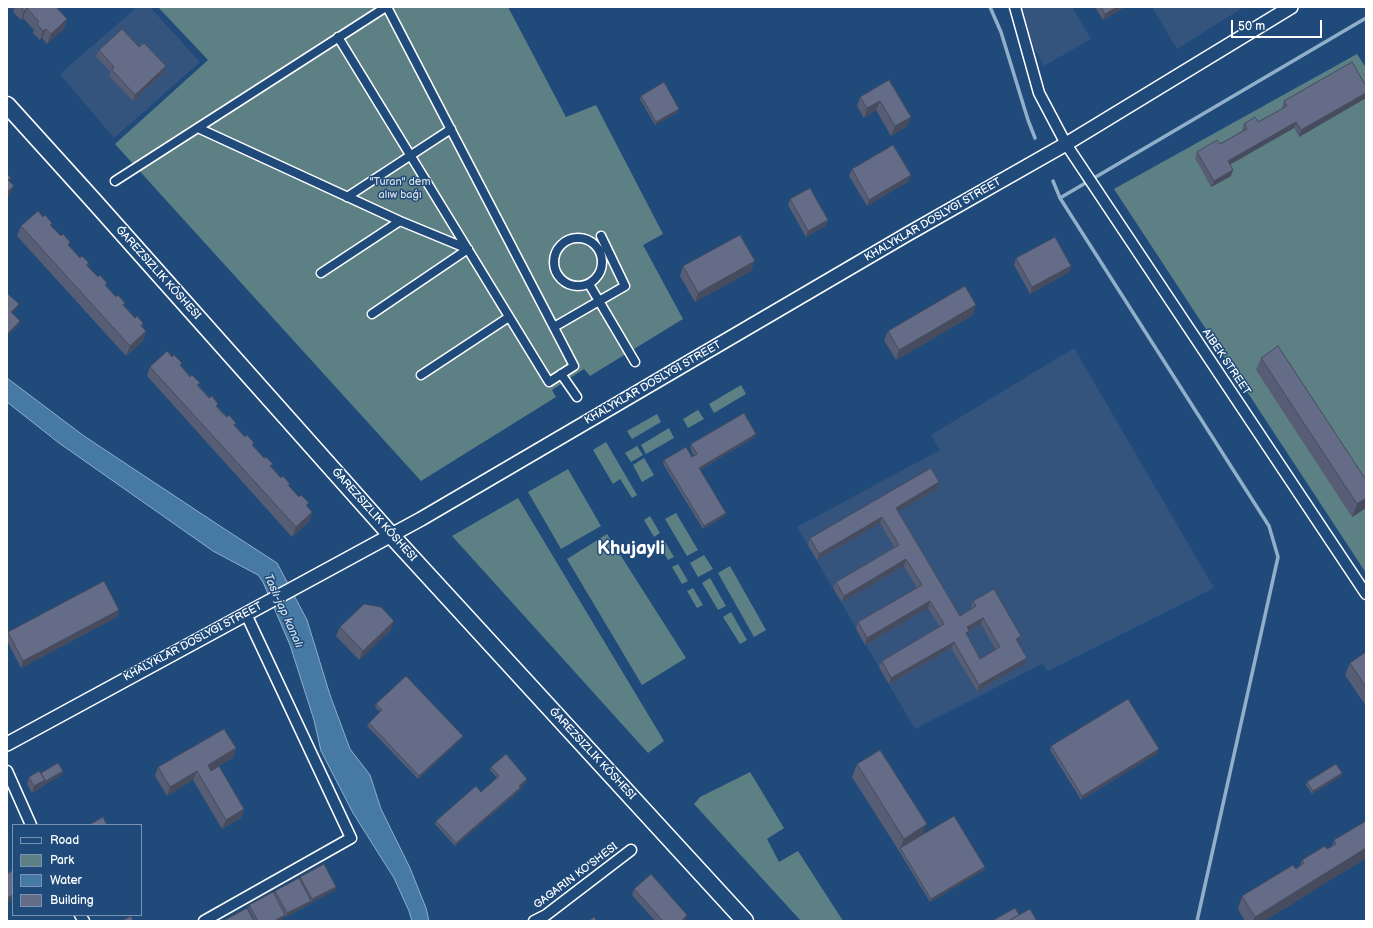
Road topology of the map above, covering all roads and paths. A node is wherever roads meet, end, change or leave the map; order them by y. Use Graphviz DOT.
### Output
graph roads {
  1 [pos="387,7"];
  2 [pos="1015,7"];
  3 [pos="1291,7"];
  4 [pos="338,37"];
  5 [pos="7,105"];
  6 [pos="198,128"];
  7 [pos="451,129"];
  8 [pos="1066,144"];
  9 [pos="410,155"];
  10 [pos="115,181"];
  11 [pos="348,197"];
  12 [pos="400,221"];
  13 [pos="601,236"];
  14 [pos="603,248"];
  15 [pos="468,249"];
  16 [pos="321,273"];
  17 [pos="589,284"];
  18 [pos="372,314"];
  19 [pos="509,316"];
  20 [pos="554,327"];
  21 [pos="635,362"];
  22 [pos="561,374"];
  23 [pos="421,375"];
  24 [pos="577,397"];
  25 [pos="391,535"];
  26 [pos="1366,594"];
  27 [pos="246,614"];
  28 [pos="7,744"];
  29 [pos="7,772"];
  30 [pos="31,824"];
  31 [pos="631,850"];
  32 [pos="547,918"];
  33 [pos="204,921"];
  34 [pos="534,921"];
  35 [pos="746,921"];
  1 -- 4 [label="street"];
  1 -- 7 [label="street"];
  2 -- 8 [label="street, AIBEK STREET"];
  3 -- 8 [label="street, KHALYKLAR DOSLYGI STREET"];
  4 -- 6 [label="street"];
  4 -- 9 [label="street"];
  5 -- 25 [label="main road, ǴAREZSIZLIK KÓSHESI"];
  6 -- 10 [label="street"];
  6 -- 11 [label="street"];
  7 -- 9 [label="street"];
  7 -- 20 [label="street"];
  8 -- 25 [label="street, KHALYKLAR DOSLYGI STREET"];
  8 -- 26 [label="street, AIBEK STREET"];
  9 -- 11 [label="street"];
  9 -- 15 [label="street"];
  11 -- 12 [label="street"];
  12 -- 15 [label="street"];
  12 -- 16 [label="street"];
  13 -- 14 [label="street"];
  14 -- 17 [label="street"];
  14 -- 17 [label="street"];
  14 -- 20 [label="street"];
  15 -- 18 [label="street"];
  15 -- 19 [label="street"];
  17 -- 21 [label="street"];
  19 -- 22 [label="street"];
  19 -- 23 [label="street"];
  20 -- 22 [label="street"];
  22 -- 24 [label="street"];
  25 -- 27 [label="street, KHALYKLAR DOSLYGI STREET"];
  25 -- 35 [label="main road, ǴAREZSIZLIK KÓSHESI"];
  27 -- 28 [label="street, KHALYKLAR DOSLYGI STREET"];
  27 -- 33 [label="street"];
  29 -- 30 [label="street"];
  31 -- 32 [label="street, GAGARIN KO'SHESI"];
  32 -- 34 [label="street, GAGARIN KO'SHESI"];
}
